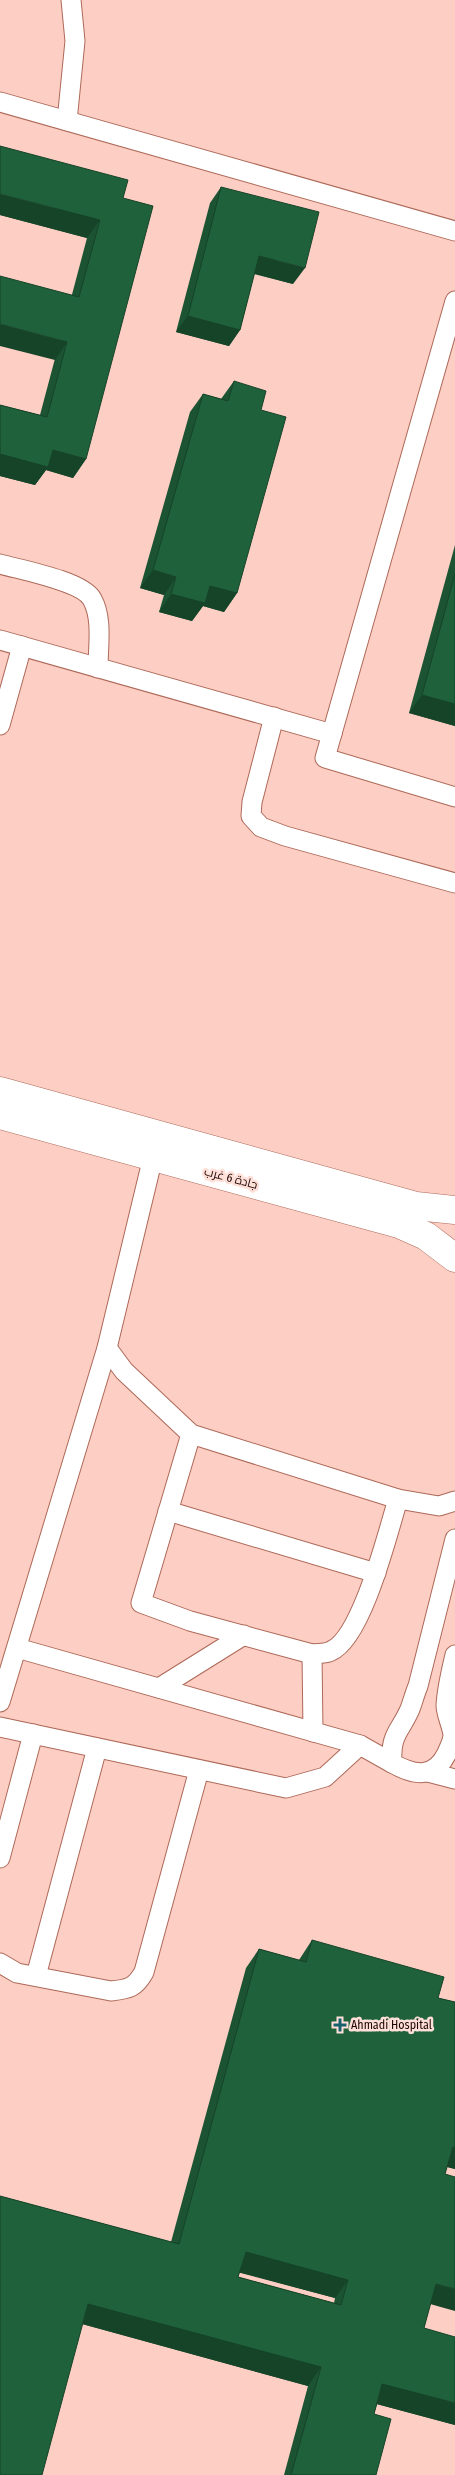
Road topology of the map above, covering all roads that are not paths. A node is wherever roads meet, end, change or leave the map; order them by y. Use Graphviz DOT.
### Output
graph roads {
  1 [pos="71,0"];
  2 [pos="0,102"];
  3 [pos="67,121"];
  4 [pos="455,231"];
  5 [pos="455,301"];
  6 [pos="0,564"];
  7 [pos="0,640"];
  8 [pos="22,646"];
  9 [pos="98,668"];
  10 [pos="274,718"];
  11 [pos="0,725"];
  12 [pos="332,734"];
  13 [pos="455,798"];
  14 [pos="455,883"];
  15 [pos="0,1091"];
  16 [pos="0,1115"];
  17 [pos="153,1157"];
  18 [pos="455,1210"];
  19 [pos="455,1258"];
  20 [pos="107,1348"];
  21 [pos="190,1434"];
  22 [pos="398,1499"];
  23 [pos="455,1501"];
  24 [pos="168,1511"];
  25 [pos="455,1539"];
  26 [pos="376,1573"];
  27 [pos="244,1635"];
  28 [pos="17,1648"];
  29 [pos="312,1654"];
  30 [pos="455,1655"];
  31 [pos="159,1688"];
  32 [pos="0,1702"];
  33 [pos="453,1724"];
  34 [pos="0,1727"];
  35 [pos="313,1732"];
  36 [pos="33,1734"];
  37 [pos="360,1745"];
  38 [pos="97,1748"];
  39 [pos="392,1764"];
  40 [pos="199,1770"];
  41 [pos="428,1772"];
  42 [pos="455,1779"];
  43 [pos="0,1858"];
  44 [pos="0,1963"];
  45 [pos="36,1976"];
  1 -- 3 [label="lane"];
  2 -- 3 [label="lane"];
  3 -- 4 [label="lane"];
  5 -- 12 [label="lane"];
  6 -- 9 [label="lane"];
  7 -- 8 [label="lane"];
  8 -- 9 [label="lane"];
  8 -- 11 [label="lane"];
  9 -- 10 [label="lane"];
  10 -- 12 [label="lane"];
  10 -- 14 [label="lane"];
  12 -- 13 [label="lane"];
  15 -- 18 [label="main road, جادة 6 غرب"];
  16 -- 17 [label="main road, جادة 6 غرب"];
  17 -- 19 [label="main road, جادة 6 غرب"];
  17 -- 20 [label="lane"];
  20 -- 21 [label="lane"];
  20 -- 28 [label="lane"];
  21 -- 22 [label="lane"];
  21 -- 24 [label="lane"];
  22 -- 23 [label="lane"];
  22 -- 26 [label="lane"];
  24 -- 26 [label="lane"];
  24 -- 27 [label="lane"];
  25 -- 39 [label="lane"];
  26 -- 29 [label="lane"];
  27 -- 29 [label="lane"];
  27 -- 31 [label="lane"];
  28 -- 31 [label="lane"];
  28 -- 32 [label="lane"];
  29 -- 35 [label="lane"];
  30 -- 33 [label="lane"];
  31 -- 35 [label="lane"];
  33 -- 41 [label="lane"];
  34 -- 36 [label="lane"];
  35 -- 37 [label="lane"];
  36 -- 38 [label="lane"];
  36 -- 43 [label="lane"];
  37 -- 39 [label="lane"];
  37 -- 40 [label="lane"];
  38 -- 40 [label="lane"];
  38 -- 45 [label="lane"];
  39 -- 41 [label="lane"];
  40 -- 45 [label="lane"];
  41 -- 42 [label="lane"];
  44 -- 45 [label="lane"];
}
